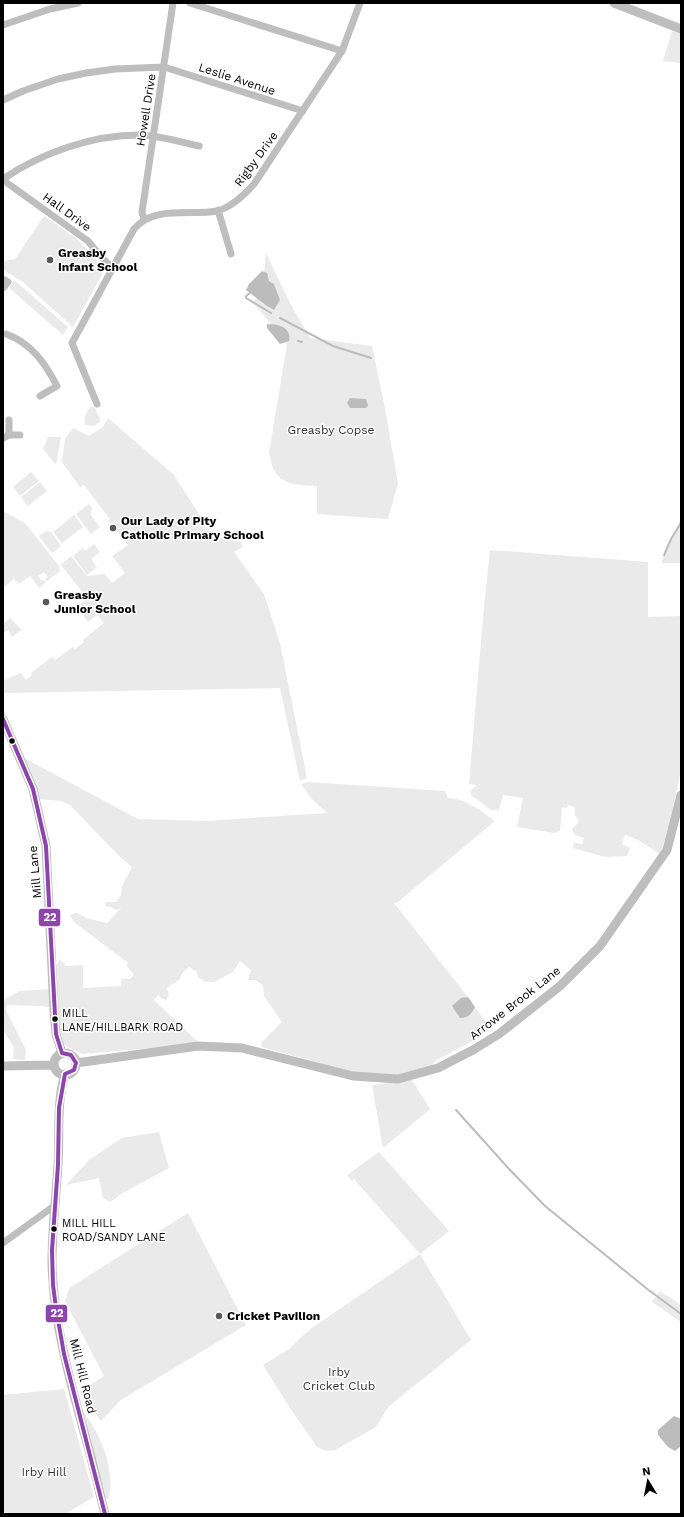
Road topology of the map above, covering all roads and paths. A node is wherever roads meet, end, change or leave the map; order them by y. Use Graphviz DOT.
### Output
graph roads {
  1 [pos="78,3"];
  2 [pos="173,3"];
  3 [pos="190,3"];
  4 [pos="360,3"];
  5 [pos="614,3"];
  6 [pos="3,25"];
  7 [pos="681,29"];
  8 [pos="342,51"];
  9 [pos="164,67"];
  10 [pos="3,100"];
  11 [pos="303,111"];
  12 [pos="153,136"];
  13 [pos="199,146"];
  14 [pos="3,179"];
  15 [pos="218,210"];
  16 [pos="144,219"];
  17 [pos="231,254"];
  18 [pos="113,268"];
  19 [pos="3,279"];
  20 [pos="4,287"];
  21 [pos="8,326"];
  22 [pos="5,335"];
  23 [pos="40,396"];
  24 [pos="97,404"];
  25 [pos="9,420"];
  26 [pos="20,435"];
  27 [pos="6,436"];
  28 [pos="3,719"];
  29 [pos="681,795"];
  30 [pos="62,1053"];
  31 [pos="76,1063"];
  32 [pos="54,1065"];
  33 [pos="3,1066"];
  34 [pos="65,1074"];
  35 [pos="54,1206"];
  36 [pos="3,1244"];
  37 [pos="105,1514"];
  1 -- 6 [label="street"];
  2 -- 9 [label="street, Howell Drive"];
  3 -- 8 [label="street"];
  4 -- 8 [label="street, Rigby Drive"];
  5 -- 7 [label="street"];
  8 -- 11 [label="street, Rigby Drive"];
  9 -- 10 [label="street, Leslie Avenue"];
  9 -- 11 [label="street, Leslie Avenue"];
  9 -- 12 [label="street, Howell Drive"];
  11 -- 15 [label="street, Rigby Drive"];
  12 -- 13 [label="street"];
  12 -- 14 [label="street"];
  12 -- 16 [label="street, Howell Drive"];
  14 -- 18 [label="street, Hall Drive"];
  15 -- 16 [label="street, Rigby Drive"];
  15 -- 17 [label="street"];
  16 -- 18 [label="street"];
  18 -- 24 [label="street"];
  19 -- 20 [label="street"];
  21 -- 22 [label="street"];
  22 -- 23 [label="street"];
  25 -- 27 [label="street"];
  26 -- 27 [label="street"];
  28 -- 30 [label="street, Mill Lane"];
  29 -- 31 [label="street, Arrowe Brook Lane"];
  30 -- 31 [label="street"];
  30 -- 32 [label="street"];
  31 -- 34 [label="street"];
  32 -- 33 [label="street"];
  32 -- 34 [label="street"];
  34 -- 35 [label="street, Mill Hill Road"];
  35 -- 36 [label="street"];
  35 -- 37 [label="street, Mill Hill Road"];
}
